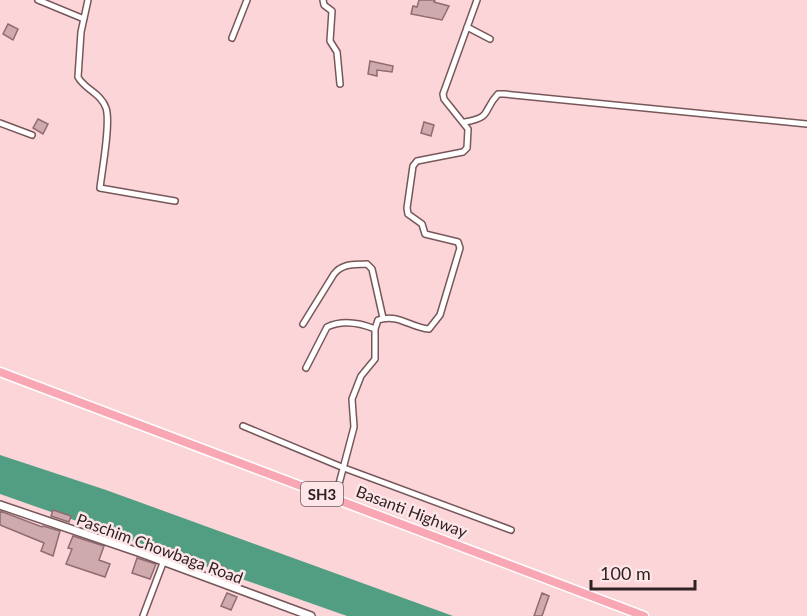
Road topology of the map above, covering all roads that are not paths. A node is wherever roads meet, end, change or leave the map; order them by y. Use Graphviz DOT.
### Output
graph roads {
  1 [pos="38,0"];
  2 [pos="88,0"];
  3 [pos="247,0"];
  4 [pos="323,0"];
  5 [pos="477,0"];
  6 [pos="84,19"];
  7 [pos="467,27"];
  8 [pos="232,38"];
  9 [pos="490,39"];
  10 [pos="340,84"];
  11 [pos="465,122"];
  12 [pos="0,123"];
  13 [pos="807,124"];
  14 [pos="32,135"];
  15 [pos="175,201"];
  16 [pos="386,317"];
  17 [pos="303,324"];
  18 [pos="375,329"];
  19 [pos="306,368"];
  20 [pos="0,372"];
  21 [pos="243,426"];
  22 [pos="345,465"];
  23 [pos="336,494"];
  24 [pos="0,505"];
  25 [pos="511,530"];
  26 [pos="163,562"];
  27 [pos="142,616"];
  28 [pos="311,616"];
  29 [pos="644,616"];
  1 -- 6 [label="street"];
  2 -- 6 [label="street"];
  3 -- 8 [label="street"];
  4 -- 10 [label="street"];
  5 -- 7 [label="street"];
  6 -- 15 [label="street"];
  7 -- 9 [label="street"];
  7 -- 11 [label="street"];
  11 -- 13 [label="street"];
  11 -- 16 [label="street"];
  12 -- 14 [label="street"];
  16 -- 17 [label="street"];
  16 -- 18 [label="street"];
  18 -- 19 [label="street"];
  18 -- 22 [label="street"];
  20 -- 23 [label="main road, Basanti Highway / SH3"];
  21 -- 22 [label="street"];
  22 -- 23 [label="street"];
  22 -- 25 [label="street"];
  23 -- 29 [label="main road, Basanti Highway / SH3"];
  24 -- 26 [label="street, Paschim Chowbaga Road"];
  26 -- 27 [label="street"];
  26 -- 28 [label="street, Paschim Chowbaga Road"];
}
